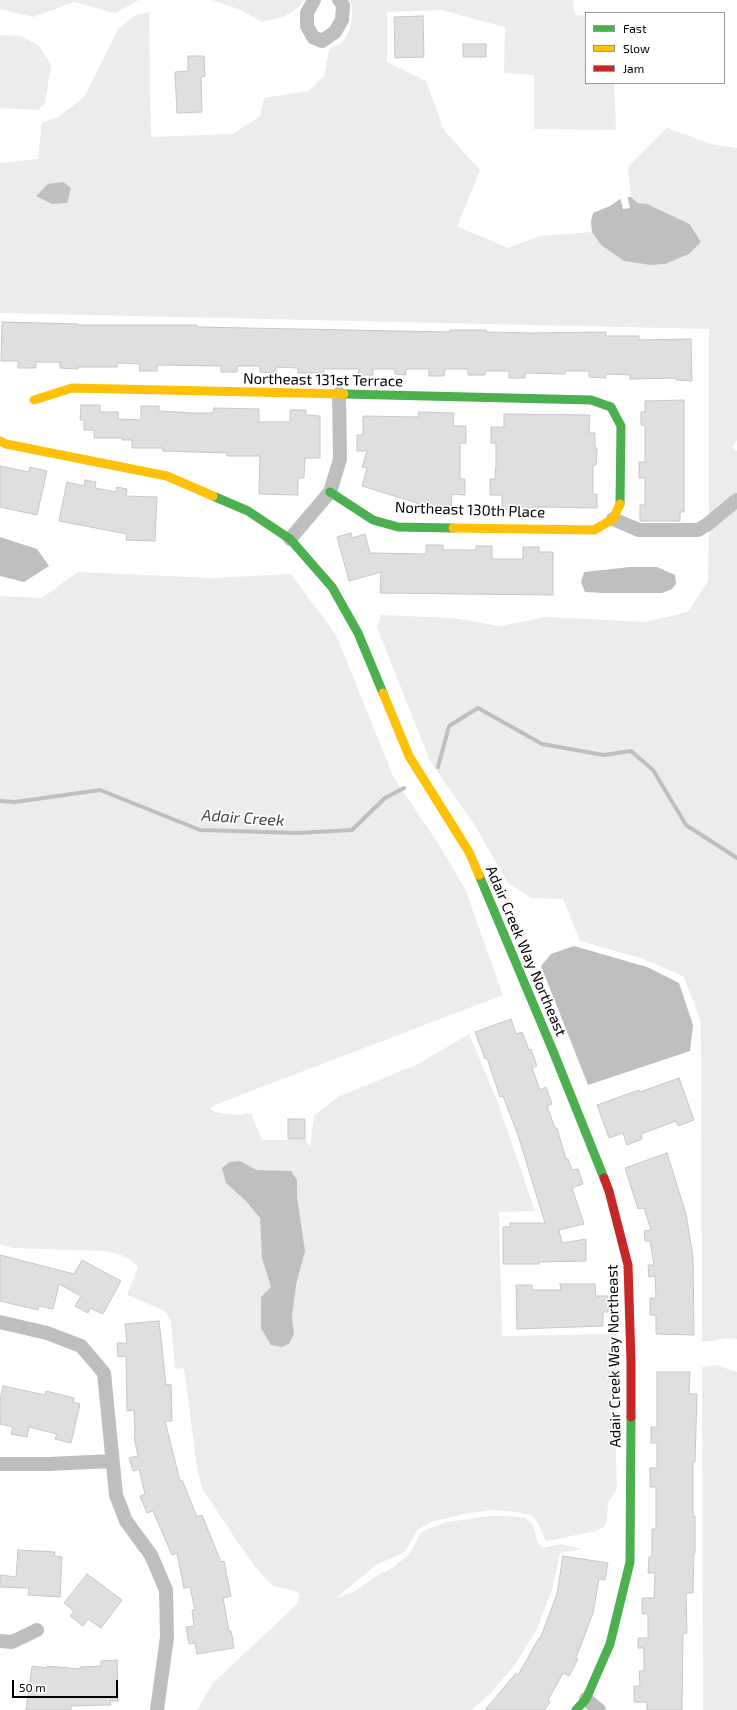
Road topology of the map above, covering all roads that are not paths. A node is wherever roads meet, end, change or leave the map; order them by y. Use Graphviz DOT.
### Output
graph roads {
  1 [pos="314,0"];
  2 [pos="339,0"];
  3 [pos="339,394"];
  4 [pos="34,400"];
  5 [pos="0,441"];
  6 [pos="330,492"];
  7 [pos="737,500"];
  8 [pos="613,519"];
  9 [pos="290,538"];
  10 [pos="0,1322"];
  11 [pos="112,1461"];
  12 [pos="0,1464"];
  13 [pos="37,1630"];
  14 [pos="0,1641"];
  15 [pos="586,1699"];
  16 [pos="157,1710"];
  17 [pos="576,1710"];
  18 [pos="598,1710"];
  1 -- 2 [label="street"];
  3 -- 4 [label="street, Northeast 131st Terrace"];
  3 -- 6 [label="street"];
  3 -- 8 [label="street, Northeast 131st Terrace"];
  5 -- 9 [label="street, Adair Creek Way Northeast"];
  6 -- 8 [label="street, Northeast 130th Place"];
  6 -- 9 [label="street"];
  7 -- 8 [label="street"];
  9 -- 15 [label="street, Adair Creek Way Northeast"];
  10 -- 11 [label="street"];
  11 -- 12 [label="street"];
  11 -- 16 [label="street"];
  13 -- 14 [label="street"];
  15 -- 17 [label="street, Adair Creek Way Northeast"];
  15 -- 18 [label="street"];
}
